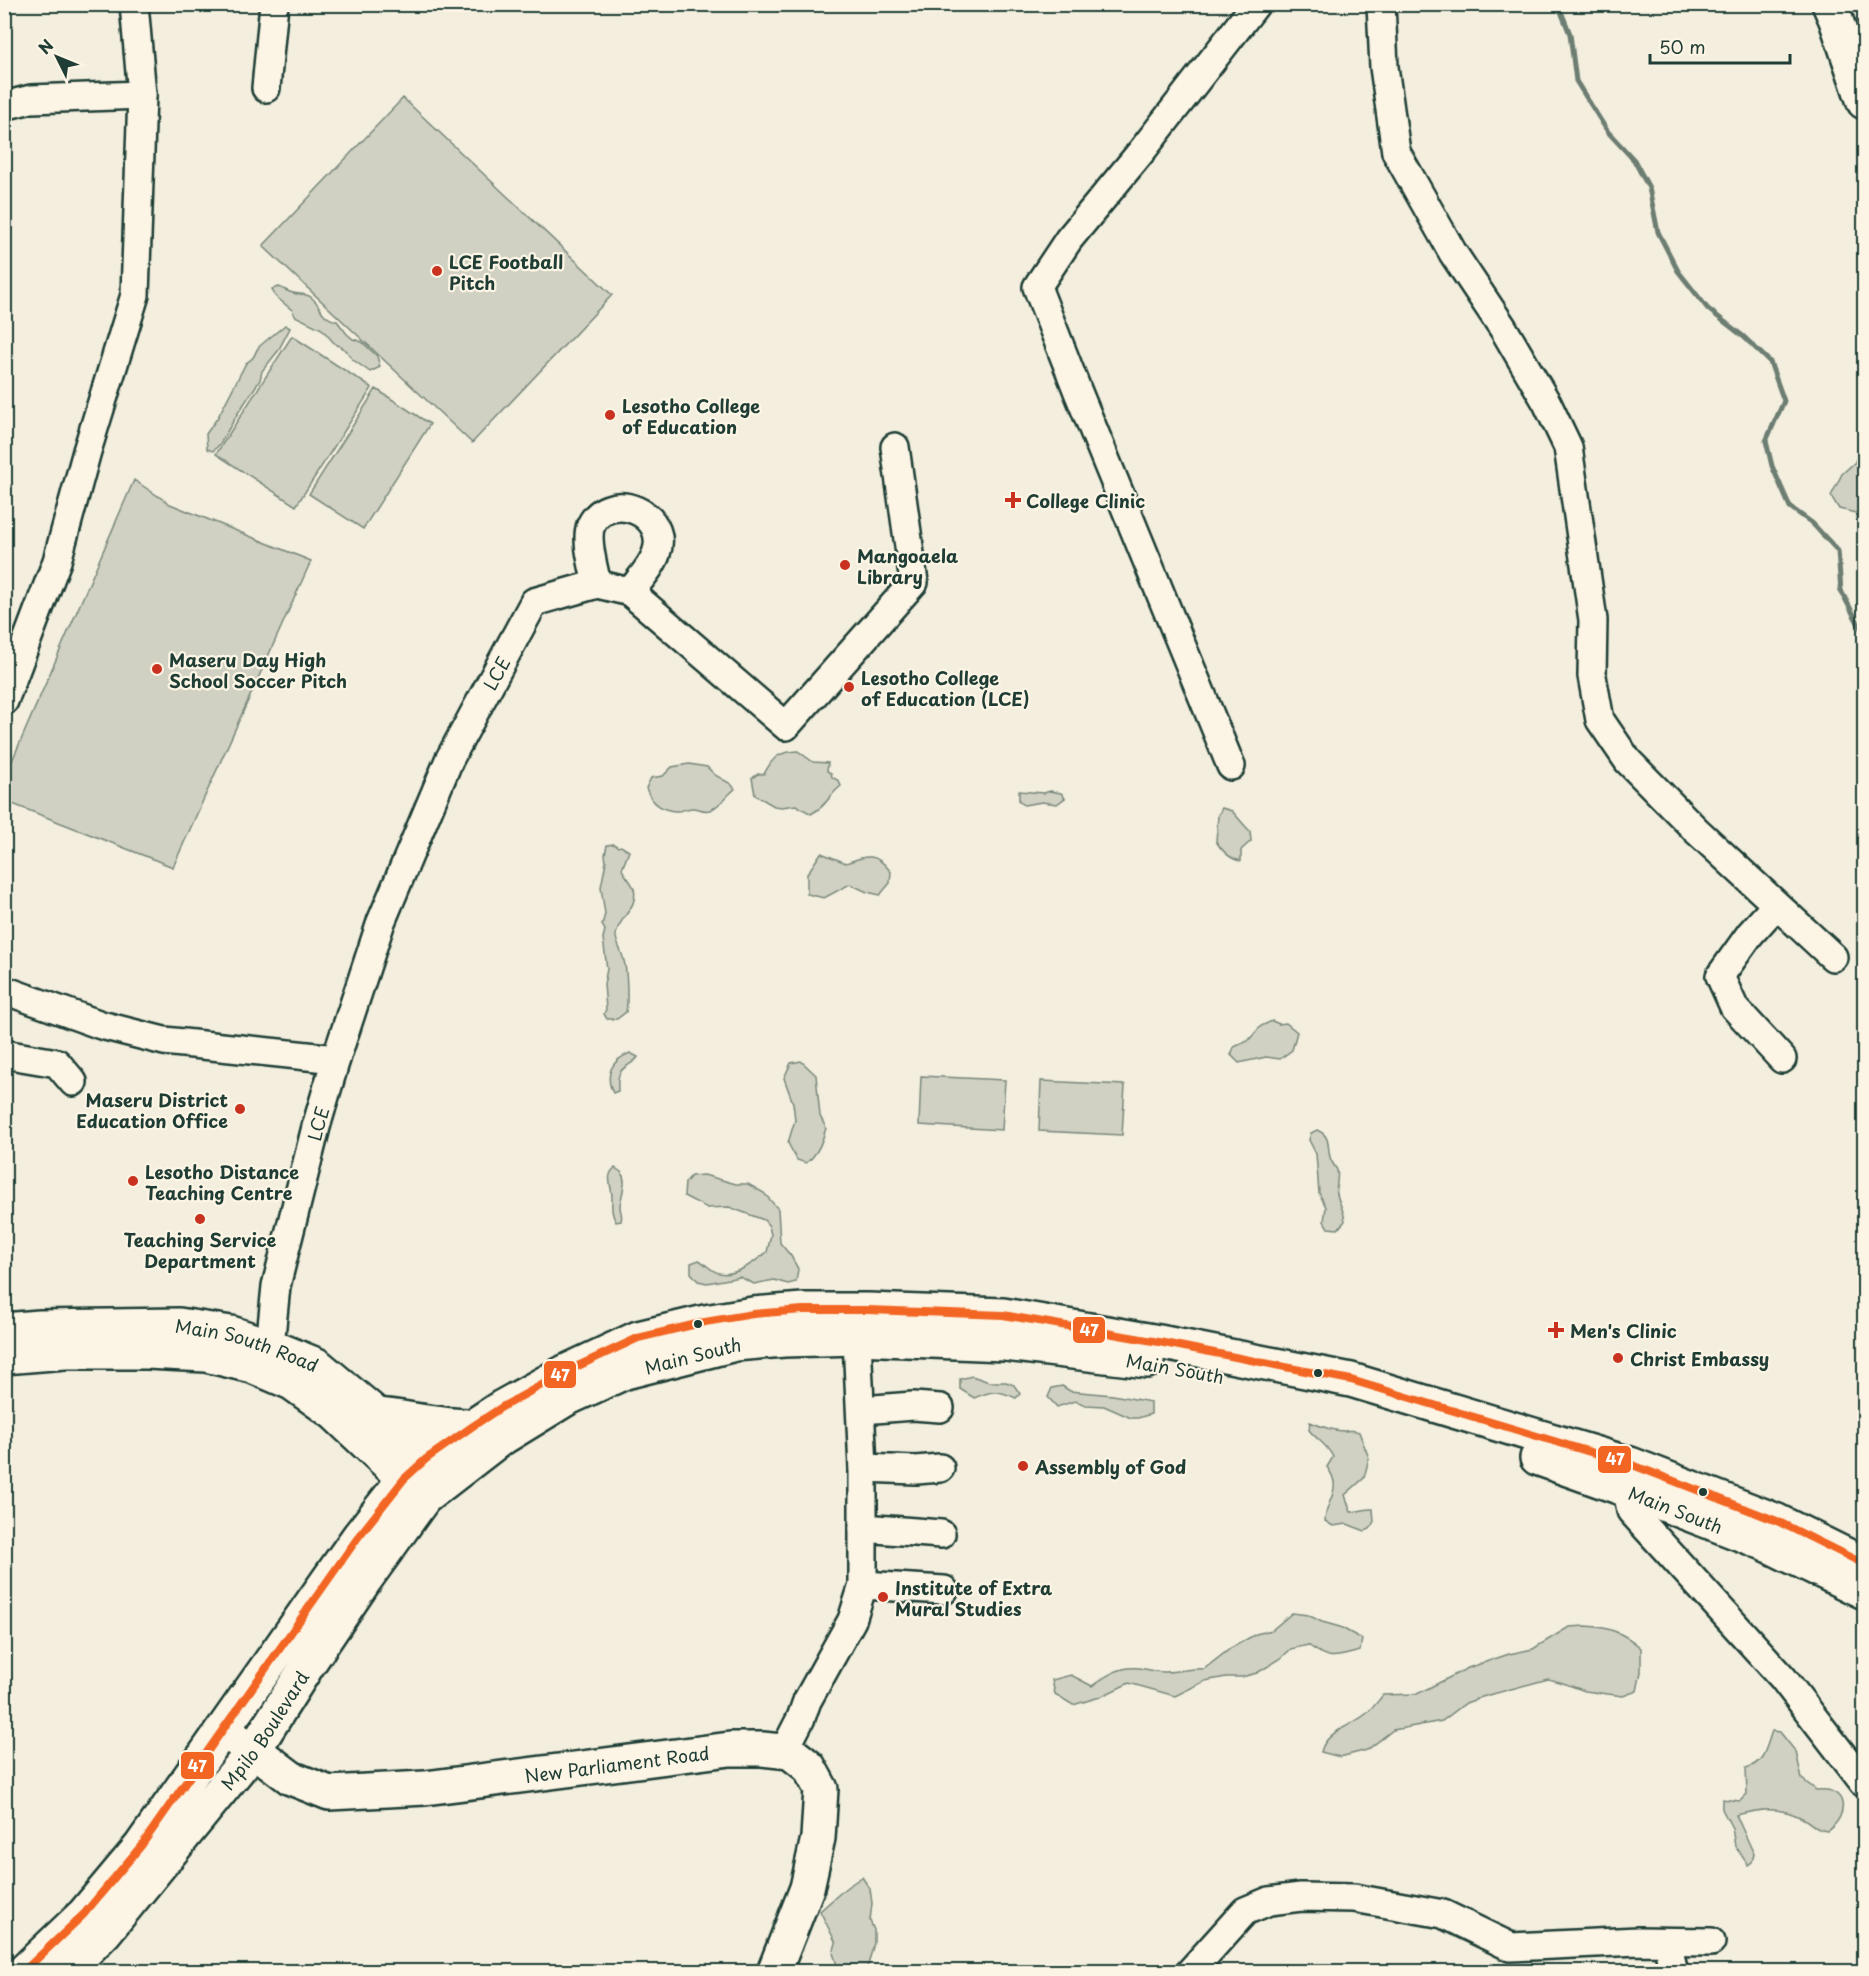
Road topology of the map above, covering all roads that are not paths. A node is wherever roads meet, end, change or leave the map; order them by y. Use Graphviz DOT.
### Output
graph roads {
  1 [pos="134,4"];
  2 [pos="274,4"];
  3 [pos="1256,4"];
  4 [pos="1381,4"];
  5 [pos="1828,4"];
  6 [pos="266,88"];
  7 [pos="142,95"];
  8 [pos="1864,102"];
  9 [pos="4,106"];
  10 [pos="895,447"];
  11 [pos="597,584"];
  12 [pos="630,592"];
  13 [pos="4,701"];
  14 [pos="1231,766"];
  15 [pos="1776,904"];
  16 [pos="1833,957"];
  17 [pos="4,990"];
  18 [pos="4,1054"];
  19 [pos="336,1059"];
  20 [pos="1782,1059"];
  21 [pos="73,1082"];
  22 [pos="857,1324"];
  23 [pos="4,1330"];
  24 [pos="270,1346"];
  25 [pos="4,1357"];
  26 [pos="940,1408"];
  27 [pos="862,1410"];
  28 [pos="377,1415"];
  29 [pos="473,1426"];
  30 [pos="863,1468"];
  31 [pos="940,1468"];
  32 [pos="1628,1477"];
  33 [pos="426,1478"];
  34 [pos="863,1528"];
  35 [pos="941,1534"];
  36 [pos="1864,1564"];
  37 [pos="863,1585"];
  38 [pos="944,1590"];
  39 [pos="1864,1592"];
  40 [pos="222,1731"];
  41 [pos="254,1750"];
  42 [pos="783,1752"];
  43 [pos="1864,1783"];
  44 [pos="1667,1942"];
  45 [pos="1711,1942"];
  46 [pos="23,1971"];
  47 [pos="65,1971"];
  48 [pos="774,1971"];
  49 [pos="1190,1971"];
  50 [pos="1674,1971"];
  1 -- 7 [label="street"];
  2 -- 6 [label="street"];
  3 -- 14 [label="street"];
  4 -- 15 [label="street"];
  5 -- 8 [label="main road"];
  7 -- 9 [label="street"];
  7 -- 13 [label="street"];
  10 -- 12 [label="street, LCE"];
  11 -- 12 [label="street, LCE"];
  11 -- 12 [label="street"];
  11 -- 19 [label="street, LCE"];
  15 -- 16 [label="street"];
  15 -- 20 [label="street"];
  17 -- 19 [label="street"];
  18 -- 21 [label="street"];
  19 -- 24 [label="street, LCE"];
  22 -- 27 [label="street"];
  22 -- 29 [label="main road, Main South"];
  22 -- 32 [label="main road, Main South"];
  22 -- 33 [label="main road, Main South"];
  23 -- 24 [label="main road, Main South Road"];
  24 -- 28 [label="main road, Main South Road"];
  25 -- 33 [label="main road, Main South Road"];
  26 -- 27 [label="street"];
  27 -- 30 [label="street"];
  28 -- 29 [label="main road"];
  28 -- 33 [label="main road, Main South Road"];
  29 -- 33 [label="main road, Main South"];
  30 -- 31 [label="street"];
  30 -- 34 [label="street"];
  32 -- 36 [label="main road, Main South"];
  32 -- 39 [label="main road, Main South"];
  32 -- 43 [label="street"];
  33 -- 40 [label="main road, Mpilo Boulevard"];
  33 -- 41 [label="main road, Mpilo Boulevard"];
  34 -- 35 [label="street"];
  34 -- 37 [label="street"];
  37 -- 38 [label="street"];
  37 -- 42 [label="street"];
  40 -- 41 [label="main road, New Parliament Road"];
  40 -- 46 [label="main road, Mpilo Boulevard"];
  41 -- 42 [label="main road, New Parliament Road"];
  41 -- 47 [label="main road, Mpilo Boulevard"];
  42 -- 48 [label="main road, New Parliament Road"];
  44 -- 45 [label="street"];
  44 -- 49 [label="street"];
  44 -- 50 [label="street"];
}
